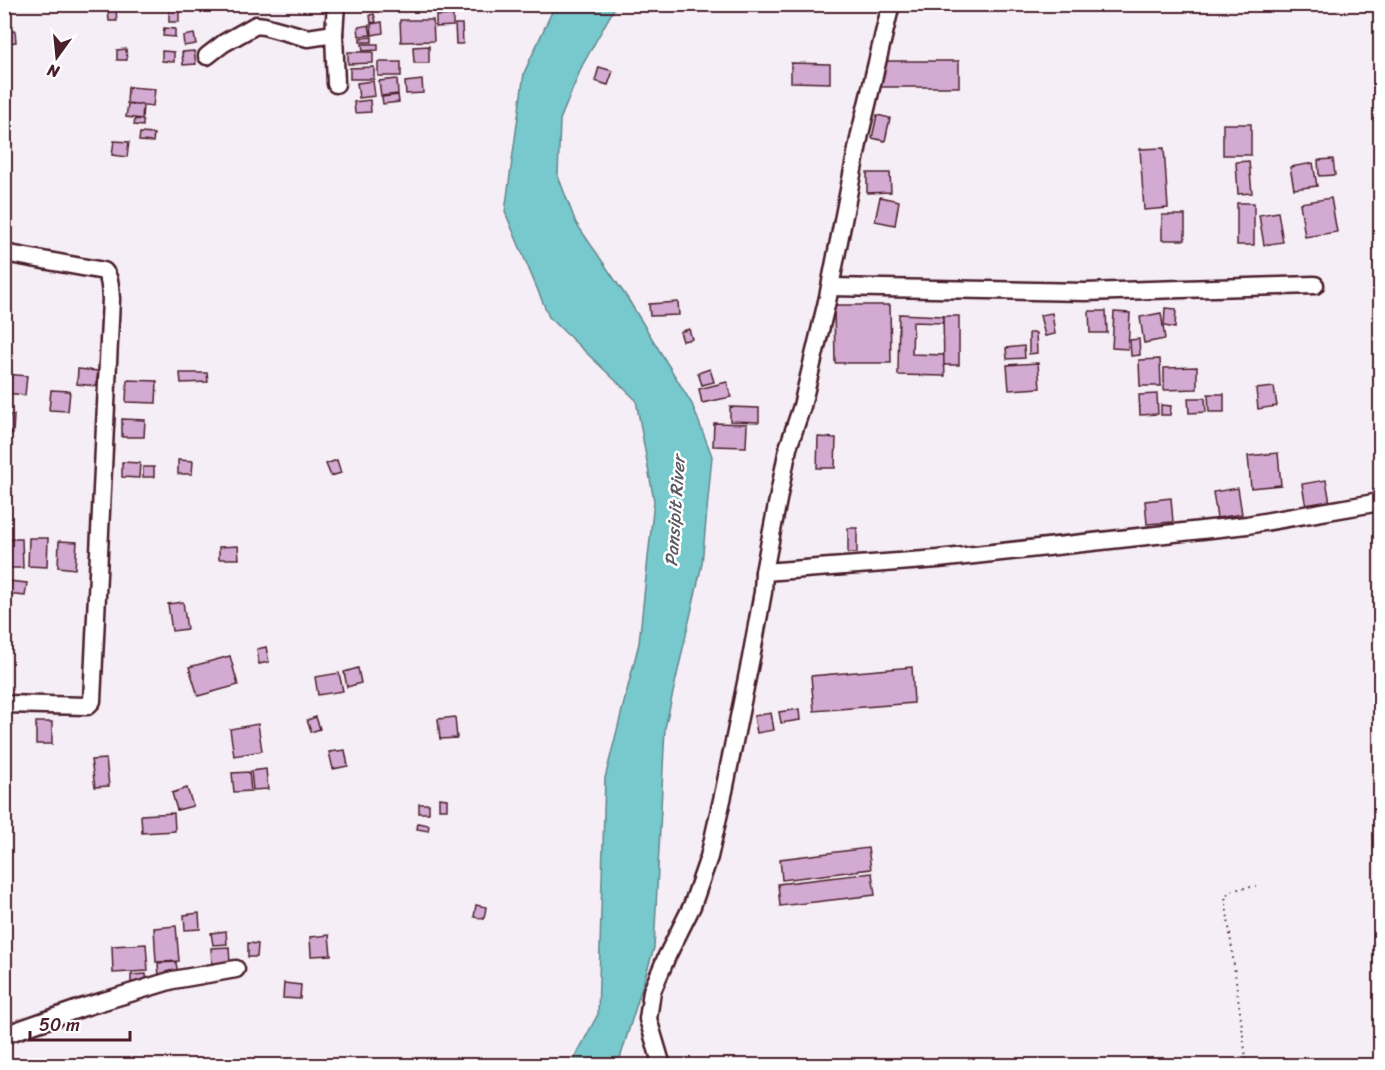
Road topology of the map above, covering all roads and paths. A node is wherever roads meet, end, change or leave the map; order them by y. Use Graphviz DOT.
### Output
graph roads {
  1 [pos="336,4"];
  2 [pos="891,4"];
  3 [pos="334,34"];
  4 [pos="207,56"];
  5 [pos="336,84"];
  6 [pos="4,253"];
  7 [pos="1316,285"];
  8 [pos="831,287"];
  9 [pos="1380,502"];
  10 [pos="764,572"];
  11 [pos="4,704"];
  12 [pos="1256,886"];
  13 [pos="236,969"];
  14 [pos="4,1035"];
  15 [pos="662,1065"];
  16 [pos="1247,1065"];
  1 -- 3 [label="street"];
  2 -- 8 [label="street"];
  3 -- 4 [label="street"];
  3 -- 5 [label="street"];
  6 -- 11 [label="street"];
  7 -- 8 [label="street"];
  8 -- 10 [label="street"];
  9 -- 10 [label="street"];
  10 -- 15 [label="street"];
  12 -- 16 [label="path"];
  13 -- 14 [label="street"];
}
